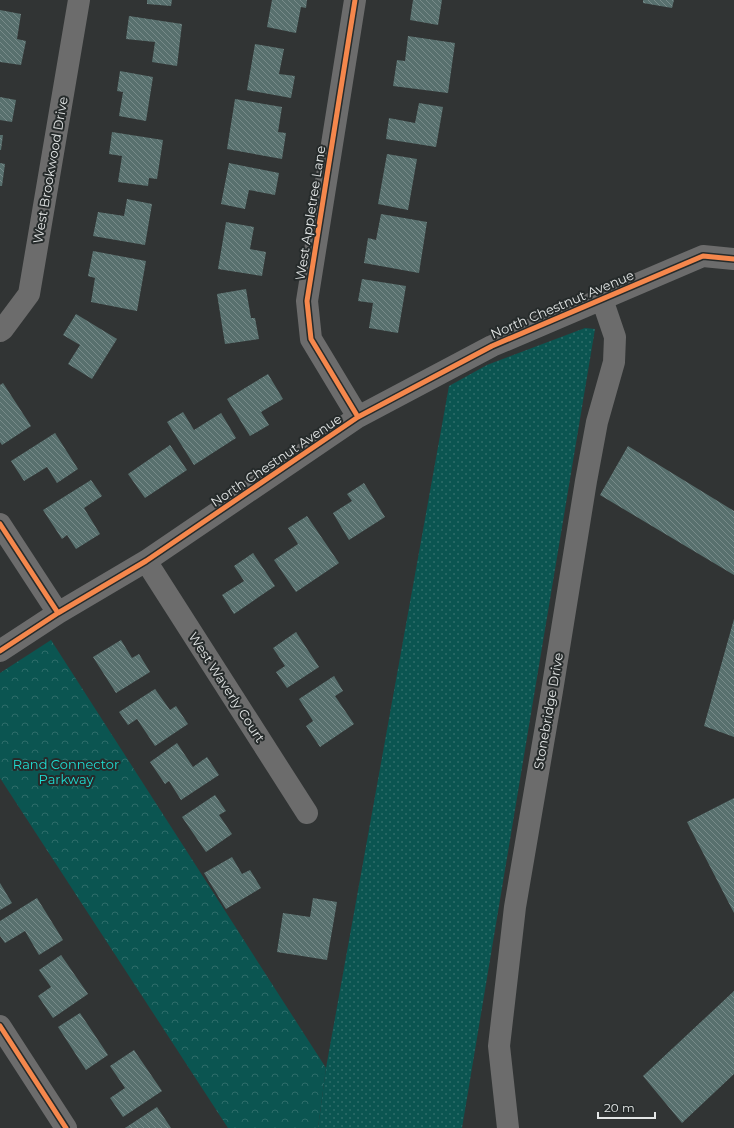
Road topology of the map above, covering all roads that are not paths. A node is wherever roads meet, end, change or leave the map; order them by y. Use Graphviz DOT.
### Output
graph roads {
  1 [pos="79,0"];
  2 [pos="355,0"];
  3 [pos="734,259"];
  4 [pos="602,299"];
  5 [pos="0,331"];
  6 [pos="358,417"];
  7 [pos="0,524"];
  8 [pos="146,561"];
  9 [pos="58,613"];
  10 [pos="0,651"];
  11 [pos="307,813"];
  12 [pos="0,1026"];
  13 [pos="66,1128"];
  14 [pos="508,1128"];
  1 -- 5 [label="street, West Brookwood Drive"];
  2 -- 6 [label="street, West Appletree Lane"];
  3 -- 4 [label="street, North Chestnut Avenue"];
  4 -- 6 [label="street, North Chestnut Avenue"];
  4 -- 14 [label="street, Stonebridge Drive"];
  6 -- 8 [label="street, North Chestnut Avenue"];
  7 -- 9 [label="street"];
  8 -- 9 [label="street, North Chestnut Avenue"];
  8 -- 11 [label="street, West Waverly Court"];
  9 -- 10 [label="street, North Chestnut Avenue"];
  12 -- 13 [label="street"];
}
